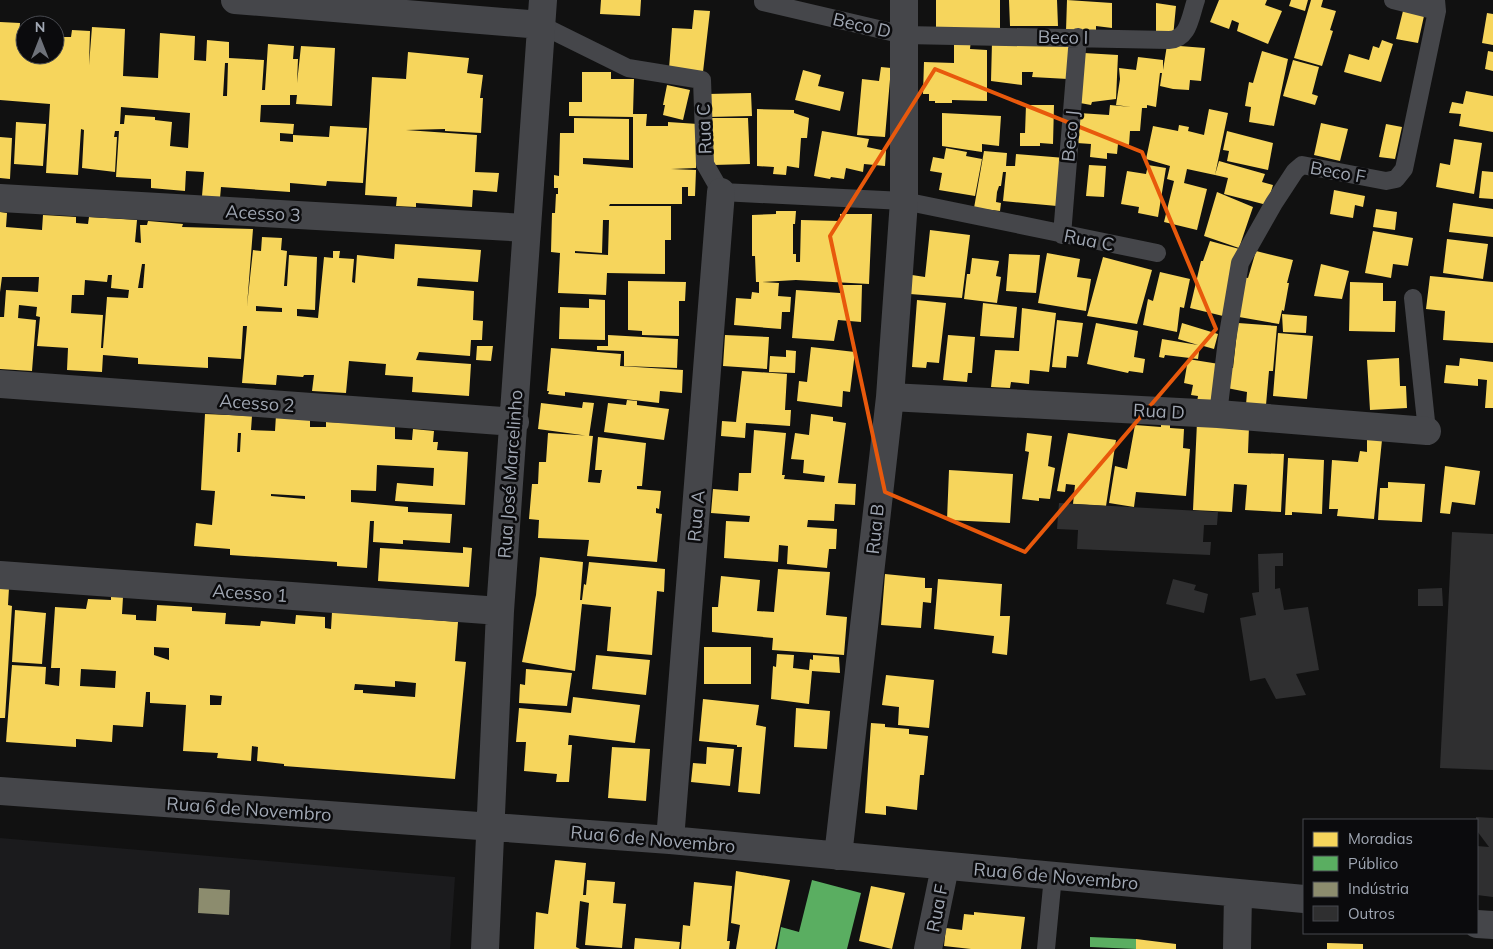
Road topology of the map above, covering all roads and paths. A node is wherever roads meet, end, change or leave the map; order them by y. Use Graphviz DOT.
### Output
graph roads {
  1 [pos="235,0"];
  2 [pos="763,0"];
  3 [pos="904,0"];
  4 [pos="1196,0"];
  5 [pos="1393,0"];
  6 [pos="304,2"];
  7 [pos="1437,5"];
  8 [pos="542,12"];
  9 [pos="904,35"];
  10 [pos="1078,37"];
  11 [pos="721,192"];
  12 [pos="0,198"];
  13 [pos="904,201"];
  14 [pos="526,228"];
  15 [pos="1062,235"];
  16 [pos="1157,253"];
  17 [pos="1413,298"];
  18 [pos="0,384"];
  19 [pos="890,397"];
  20 [pos="1218,414"];
  21 [pos="515,422"];
  22 [pos="1427,431"];
  23 [pos="0,575"];
  24 [pos="500,611"];
  25 [pos="0,791"];
  26 [pos="489,826"];
  27 [pos="670,840"];
  28 [pos="838,856"];
  29 [pos="945,867"];
  30 [pos="1053,876"];
  31 [pos="1238,893"];
  32 [pos="1303,899"];
  33 [pos="1478,924"];
  34 [pos="1493,925"];
  35 [pos="485,949"];
  36 [pos="928,949"];
  37 [pos="1046,949"];
  38 [pos="1237,949"];
  1 -- 6 [label="street"];
  2 -- 9 [label="lane, Beco D"];
  3 -- 9 [label="street"];
  4 -- 10 [label="lane, Beco I"];
  5 -- 7 [label="lane"];
  6 -- 8 [label="street"];
  7 -- 20 [label="lane, Beco F"];
  8 -- 11 [label="lane, Rua C"];
  8 -- 14 [label="street, Rua José Marcelinho"];
  9 -- 10 [label="lane, Beco I"];
  9 -- 13 [label="street"];
  10 -- 15 [label="lane, Beco J"];
  11 -- 13 [label="lane, Rua C"];
  11 -- 27 [label="street, Rua A"];
  12 -- 14 [label="street, Acesso 3"];
  13 -- 15 [label="lane, Rua C"];
  13 -- 19 [label="street, Rua B"];
  14 -- 21 [label="street, Rua José Marcelinho"];
  15 -- 16 [label="lane, Rua C"];
  17 -- 22 [label="lane"];
  18 -- 21 [label="street, Acesso 2"];
  19 -- 20 [label="street, Rua D"];
  19 -- 28 [label="street, Rua B"];
  20 -- 22 [label="street, Rua D"];
  21 -- 24 [label="street, Rua José Marcelinho"];
  23 -- 24 [label="street, Acesso 1"];
  24 -- 26 [label="street, Rua José Marcelinho"];
  25 -- 26 [label="street, Rua 6 de Novembro"];
  26 -- 27 [label="street, Rua 6 de Novembro"];
  26 -- 35 [label="street, Rua José Marcelinho"];
  27 -- 28 [label="street, Rua 6 de Novembro"];
  28 -- 29 [label="street, Rua 6 de Novembro"];
  29 -- 30 [label="street, Rua 6 de Novembro"];
  29 -- 36 [label="street, Rua F"];
  30 -- 31 [label="street, Rua 6 de Novembro"];
  30 -- 37 [label="lane"];
  31 -- 32 [label="street, Rua 6 de Novembro"];
  31 -- 38 [label="street"];
  33 -- 34 [label="street"];
}
